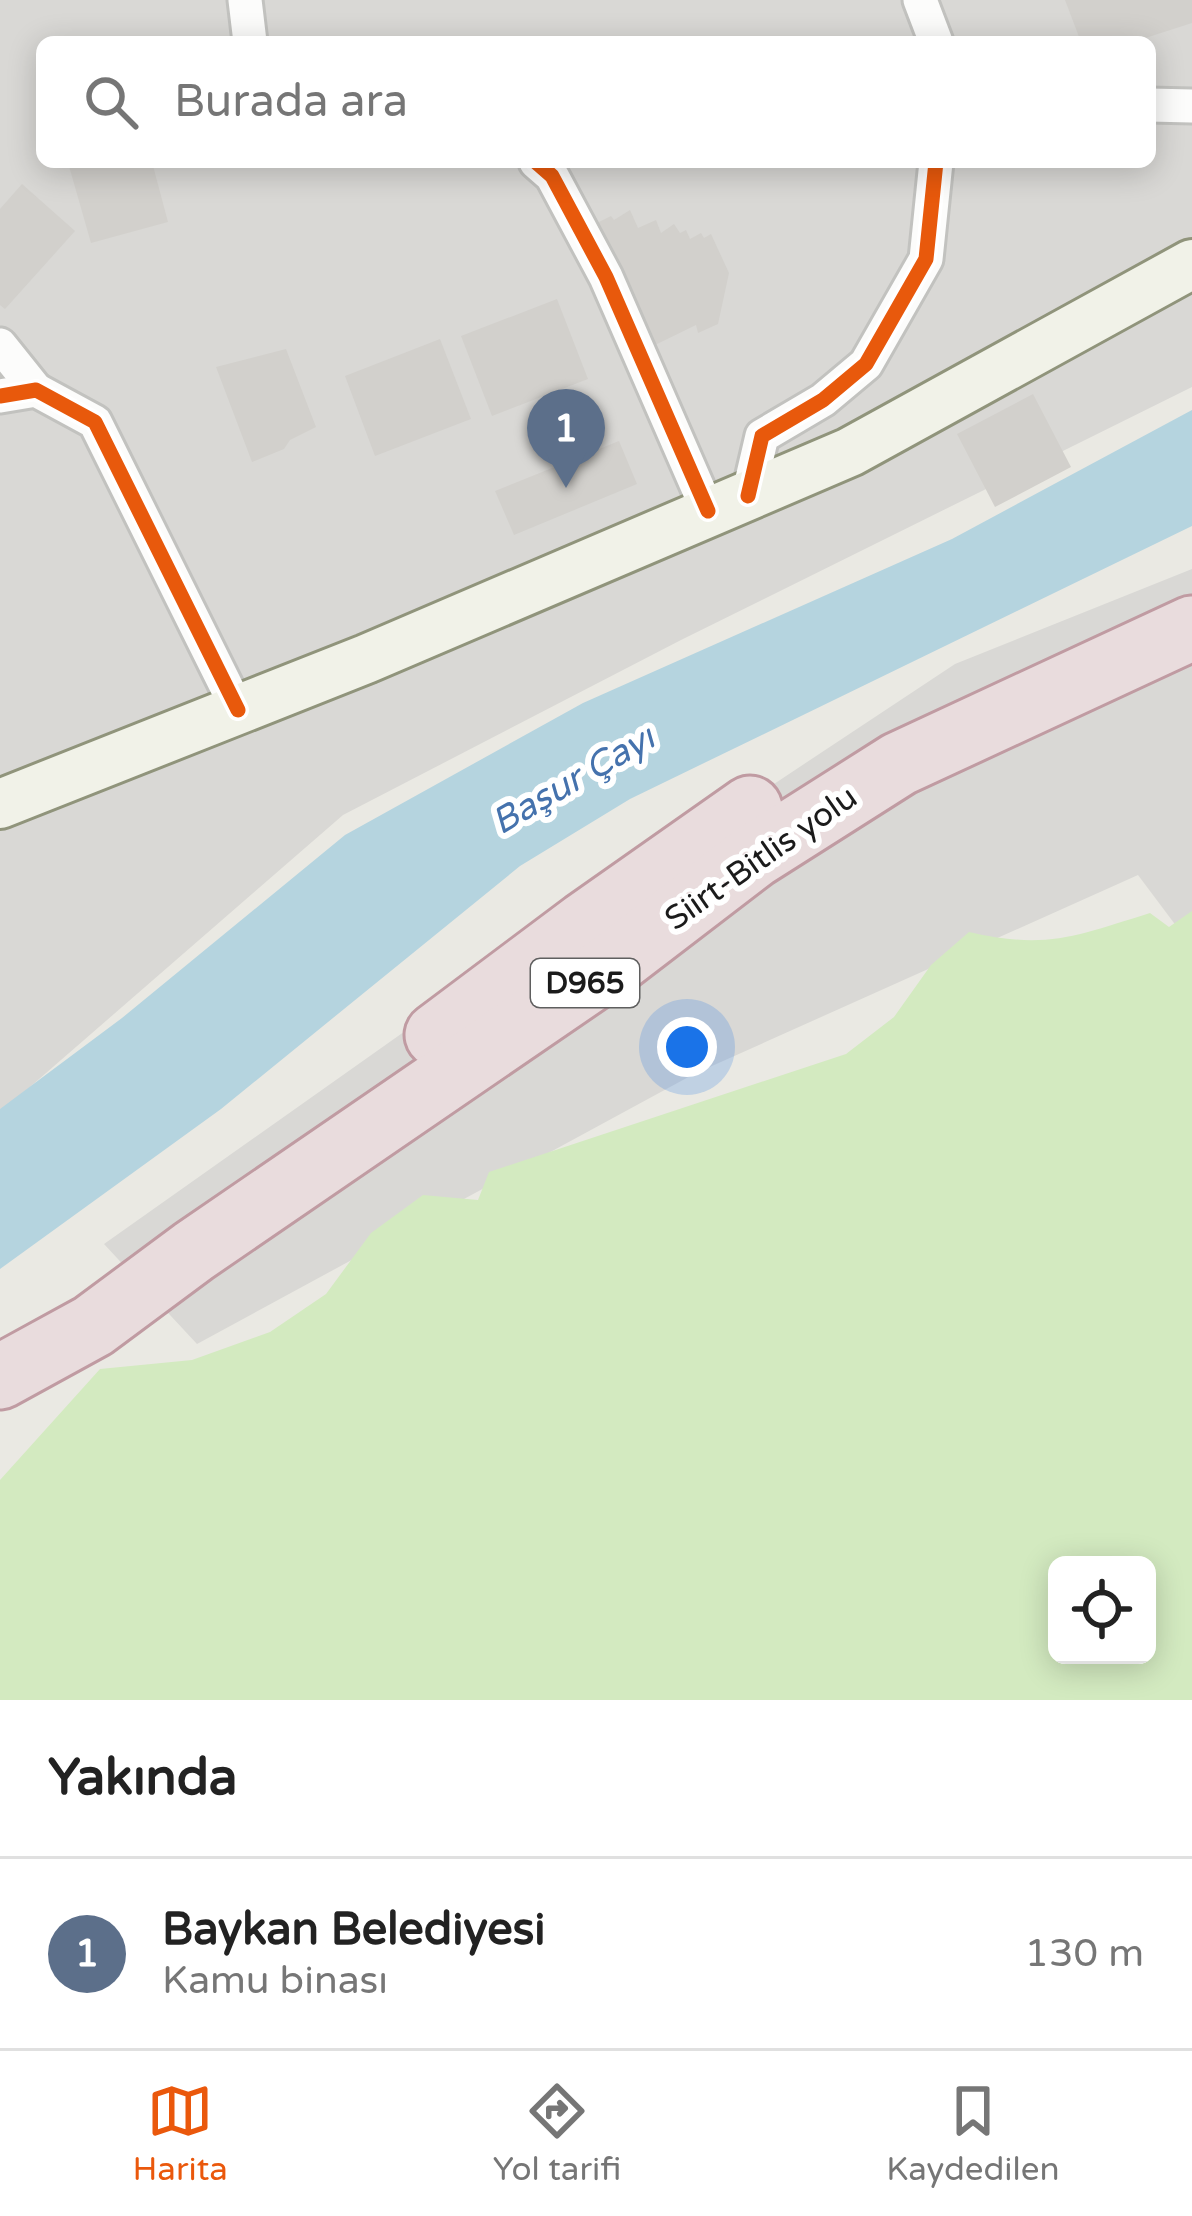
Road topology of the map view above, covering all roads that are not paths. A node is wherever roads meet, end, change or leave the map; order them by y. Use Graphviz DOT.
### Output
graph roads {
  1 [pos="245,0"];
  2 [pos="920,0"];
  3 [pos="249,36"];
  4 [pos="934,36"];
  5 [pos="1156,105"];
  6 [pos="1192,106"];
  7 [pos="543,168"];
  8 [pos="935,168"];
  9 [pos="1192,264"];
  10 [pos="0,345"];
  11 [pos="36,390"];
  12 [pos="0,395"];
  13 [pos="728,504"];
  14 [pos="1192,603"];
  15 [pos="1192,628"];
  16 [pos="238,710"];
  17 [pos="0,804"];
  18 [pos="0,1329"];
  19 [pos="0,1377"];
  1 -- 3 [label="street"];
  2 -- 4 [label="street"];
  5 -- 6 [label="street"];
  7 -- 13 [label="street"];
  8 -- 13 [label="street"];
  9 -- 13 [label="main road"];
  10 -- 11 [label="street"];
  11 -- 12 [label="street"];
  11 -- 16 [label="street"];
  13 -- 16 [label="main road"];
  14 -- 18 [label="highway, Siirt-Bitlis yolu / D965"];
  15 -- 19 [label="highway, Siirt-Bitlis yolu / D965"];
  16 -- 17 [label="main road"];
}
